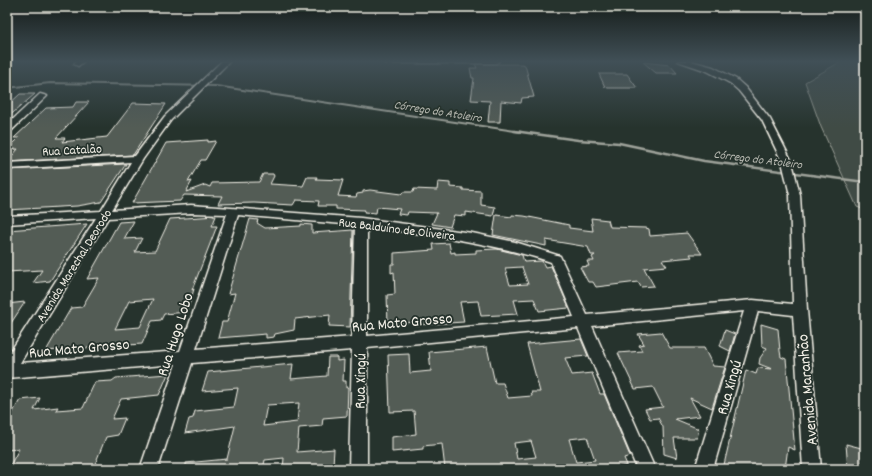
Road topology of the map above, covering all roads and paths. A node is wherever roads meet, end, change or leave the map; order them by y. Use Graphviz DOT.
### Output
graph roads {
  1 [pos="206,83"];
  2 [pos="735,83"];
  3 [pos="43,96"];
  4 [pos="7,130"];
  5 [pos="138,159"];
  6 [pos="7,166"];
  7 [pos="234,211"];
  8 [pos="106,213"];
  9 [pos="7,220"];
  10 [pos="361,222"];
  11 [pos="753,305"];
  12 [pos="800,310"];
  13 [pos="584,322"];
  14 [pos="359,343"];
  15 [pos="186,357"];
  16 [pos="7,370"];
  17 [pos="149,469"];
  18 [pos="358,469"];
  19 [pos="646,469"];
  20 [pos="704,469"];
  21 [pos="812,469"];
  1 -- 5 [label="street, Avenida Marechal Deorodo"];
  2 -- 12 [label="street, Avenida Maranhão"];
  3 -- 4 [label="street"];
  5 -- 6 [label="street, Rua Catalão"];
  5 -- 8 [label="street, Avenida Marechal Deorodo"];
  7 -- 8 [label="street, Rua Balduíno de Oliveira"];
  7 -- 10 [label="street, Rua Balduíno de Oliveira"];
  7 -- 15 [label="street, Rua Hugo Lobo"];
  8 -- 9 [label="street, Rua Balduíno de Oliveira"];
  8 -- 16 [label="street, Avenida Marechal Deorodo"];
  10 -- 13 [label="street, Rua Balduíno de Oliveira"];
  10 -- 14 [label="street, Rua Xingú"];
  11 -- 12 [label="street, Rua Mato Grosso"];
  11 -- 13 [label="street, Rua Mato Grosso"];
  11 -- 20 [label="street, Rua Xingú"];
  12 -- 21 [label="street, Avenida Maranhão"];
  13 -- 14 [label="street, Rua Mato Grosso"];
  13 -- 19 [label="street, Rua Balduíno de Oliveira"];
  14 -- 15 [label="street, Rua Mato Grosso"];
  14 -- 18 [label="street, Rua Xingú"];
  15 -- 16 [label="street, Rua Mato Grosso"];
  15 -- 17 [label="street, Rua Hugo Lobo"];
}
